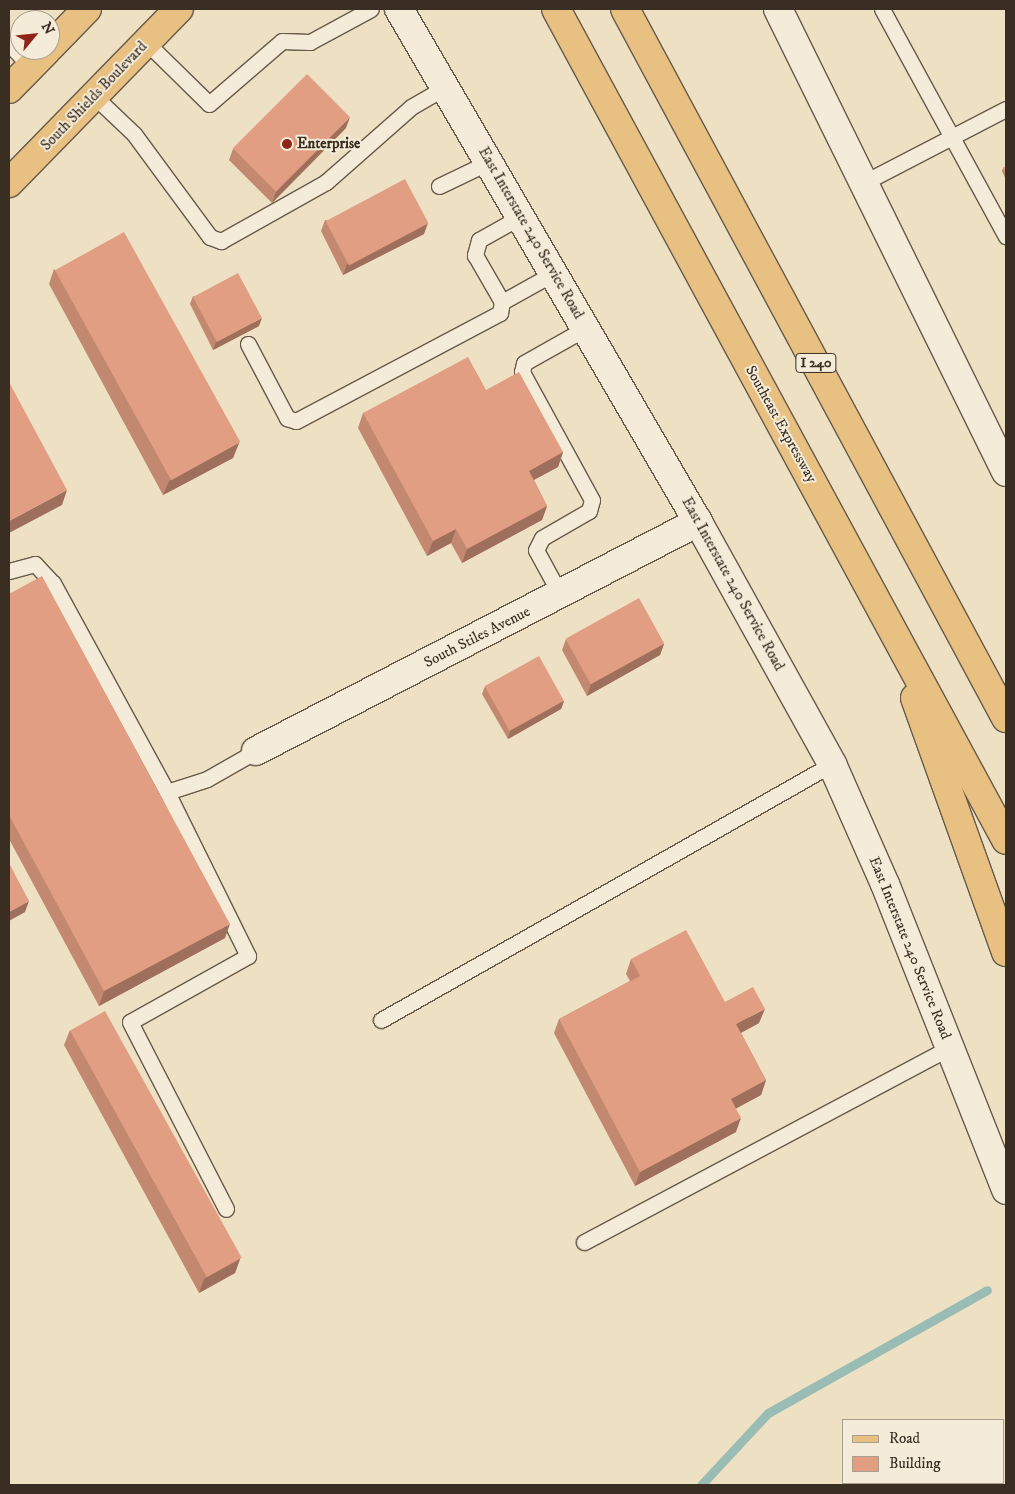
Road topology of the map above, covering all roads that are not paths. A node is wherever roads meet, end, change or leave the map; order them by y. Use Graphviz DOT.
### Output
graph roads {
  1 [pos="87,9"];
  2 [pos="179,9"];
  3 [pos="371,9"];
  4 [pos="399,9"];
  5 [pos="556,9"];
  6 [pos="625,9"];
  7 [pos="778,9"];
  8 [pos="882,9"];
  9 [pos="60,37"];
  10 [pos="146,42"];
  11 [pos="37,60"];
  12 [pos="445,87"];
  13 [pos="9,89"];
  14 [pos="94,96"];
  15 [pos="1006,109"];
  16 [pos="953,137"];
  17 [pos="489,162"];
  18 [pos="863,183"];
  19 [pos="9,184"];
  20 [pos="439,186"];
  21 [pos="520,217"];
  22 [pos="1006,236"];
  23 [pos="554,273"];
  24 [pos="502,302"];
  25 [pos="586,328"];
  26 [pos="248,344"];
  27 [pos="1006,472"];
  28 [pos="698,522"];
  29 [pos="9,571"];
  30 [pos="560,594"];
  31 [pos="882,607"];
  32 [pos="1006,718"];
  33 [pos="256,751"];
  34 [pos="832,764"];
  35 [pos="167,792"];
  36 [pos="1006,840"];
  37 [pos="1006,952"];
  38 [pos="381,1020"];
  39 [pos="950,1047"];
  40 [pos="1006,1190"];
  41 [pos="226,1209"];
  42 [pos="584,1242"];
  1 -- 9 [label="main road"];
  2 -- 10 [label="main road, South Shields Boulevard"];
  3 -- 10 [label="lane"];
  4 -- 12 [label="street, East Interstate 240 Service Road"];
  5 -- 31 [label="main road, Southeast Expressway"];
  6 -- 32 [label="main road, I 240"];
  7 -- 18 [label="street"];
  8 -- 16 [label="lane"];
  10 -- 14 [label="main road, South Shields Boulevard"];
  11 -- 13 [label="main road"];
  12 -- 14 [label="lane"];
  12 -- 17 [label="street, East Interstate 240 Service Road"];
  14 -- 19 [label="main road, South Shields Boulevard"];
  15 -- 16 [label="lane"];
  16 -- 18 [label="lane"];
  16 -- 22 [label="lane"];
  17 -- 20 [label="lane"];
  17 -- 21 [label="street, East Interstate 240 Service Road"];
  18 -- 27 [label="street"];
  21 -- 23 [label="street, East Interstate 240 Service Road"];
  21 -- 24 [label="lane"];
  23 -- 24 [label="lane"];
  23 -- 25 [label="street, East Interstate 240 Service Road"];
  24 -- 26 [label="lane"];
  25 -- 28 [label="street, East Interstate 240 Service Road"];
  25 -- 30 [label="lane"];
  28 -- 30 [label="street, South Stiles Avenue"];
  28 -- 34 [label="street, East Interstate 240 Service Road"];
  29 -- 35 [label="lane"];
  30 -- 33 [label="street, South Stiles Avenue"];
  31 -- 36 [label="main road, Southeast Expressway"];
  31 -- 37 [label="main road"];
  33 -- 35 [label="lane"];
  34 -- 38 [label="lane"];
  34 -- 39 [label="street, East Interstate 240 Service Road"];
  35 -- 41 [label="lane"];
  39 -- 40 [label="street, East Interstate 240 Service Road"];
  39 -- 42 [label="lane"];
}
